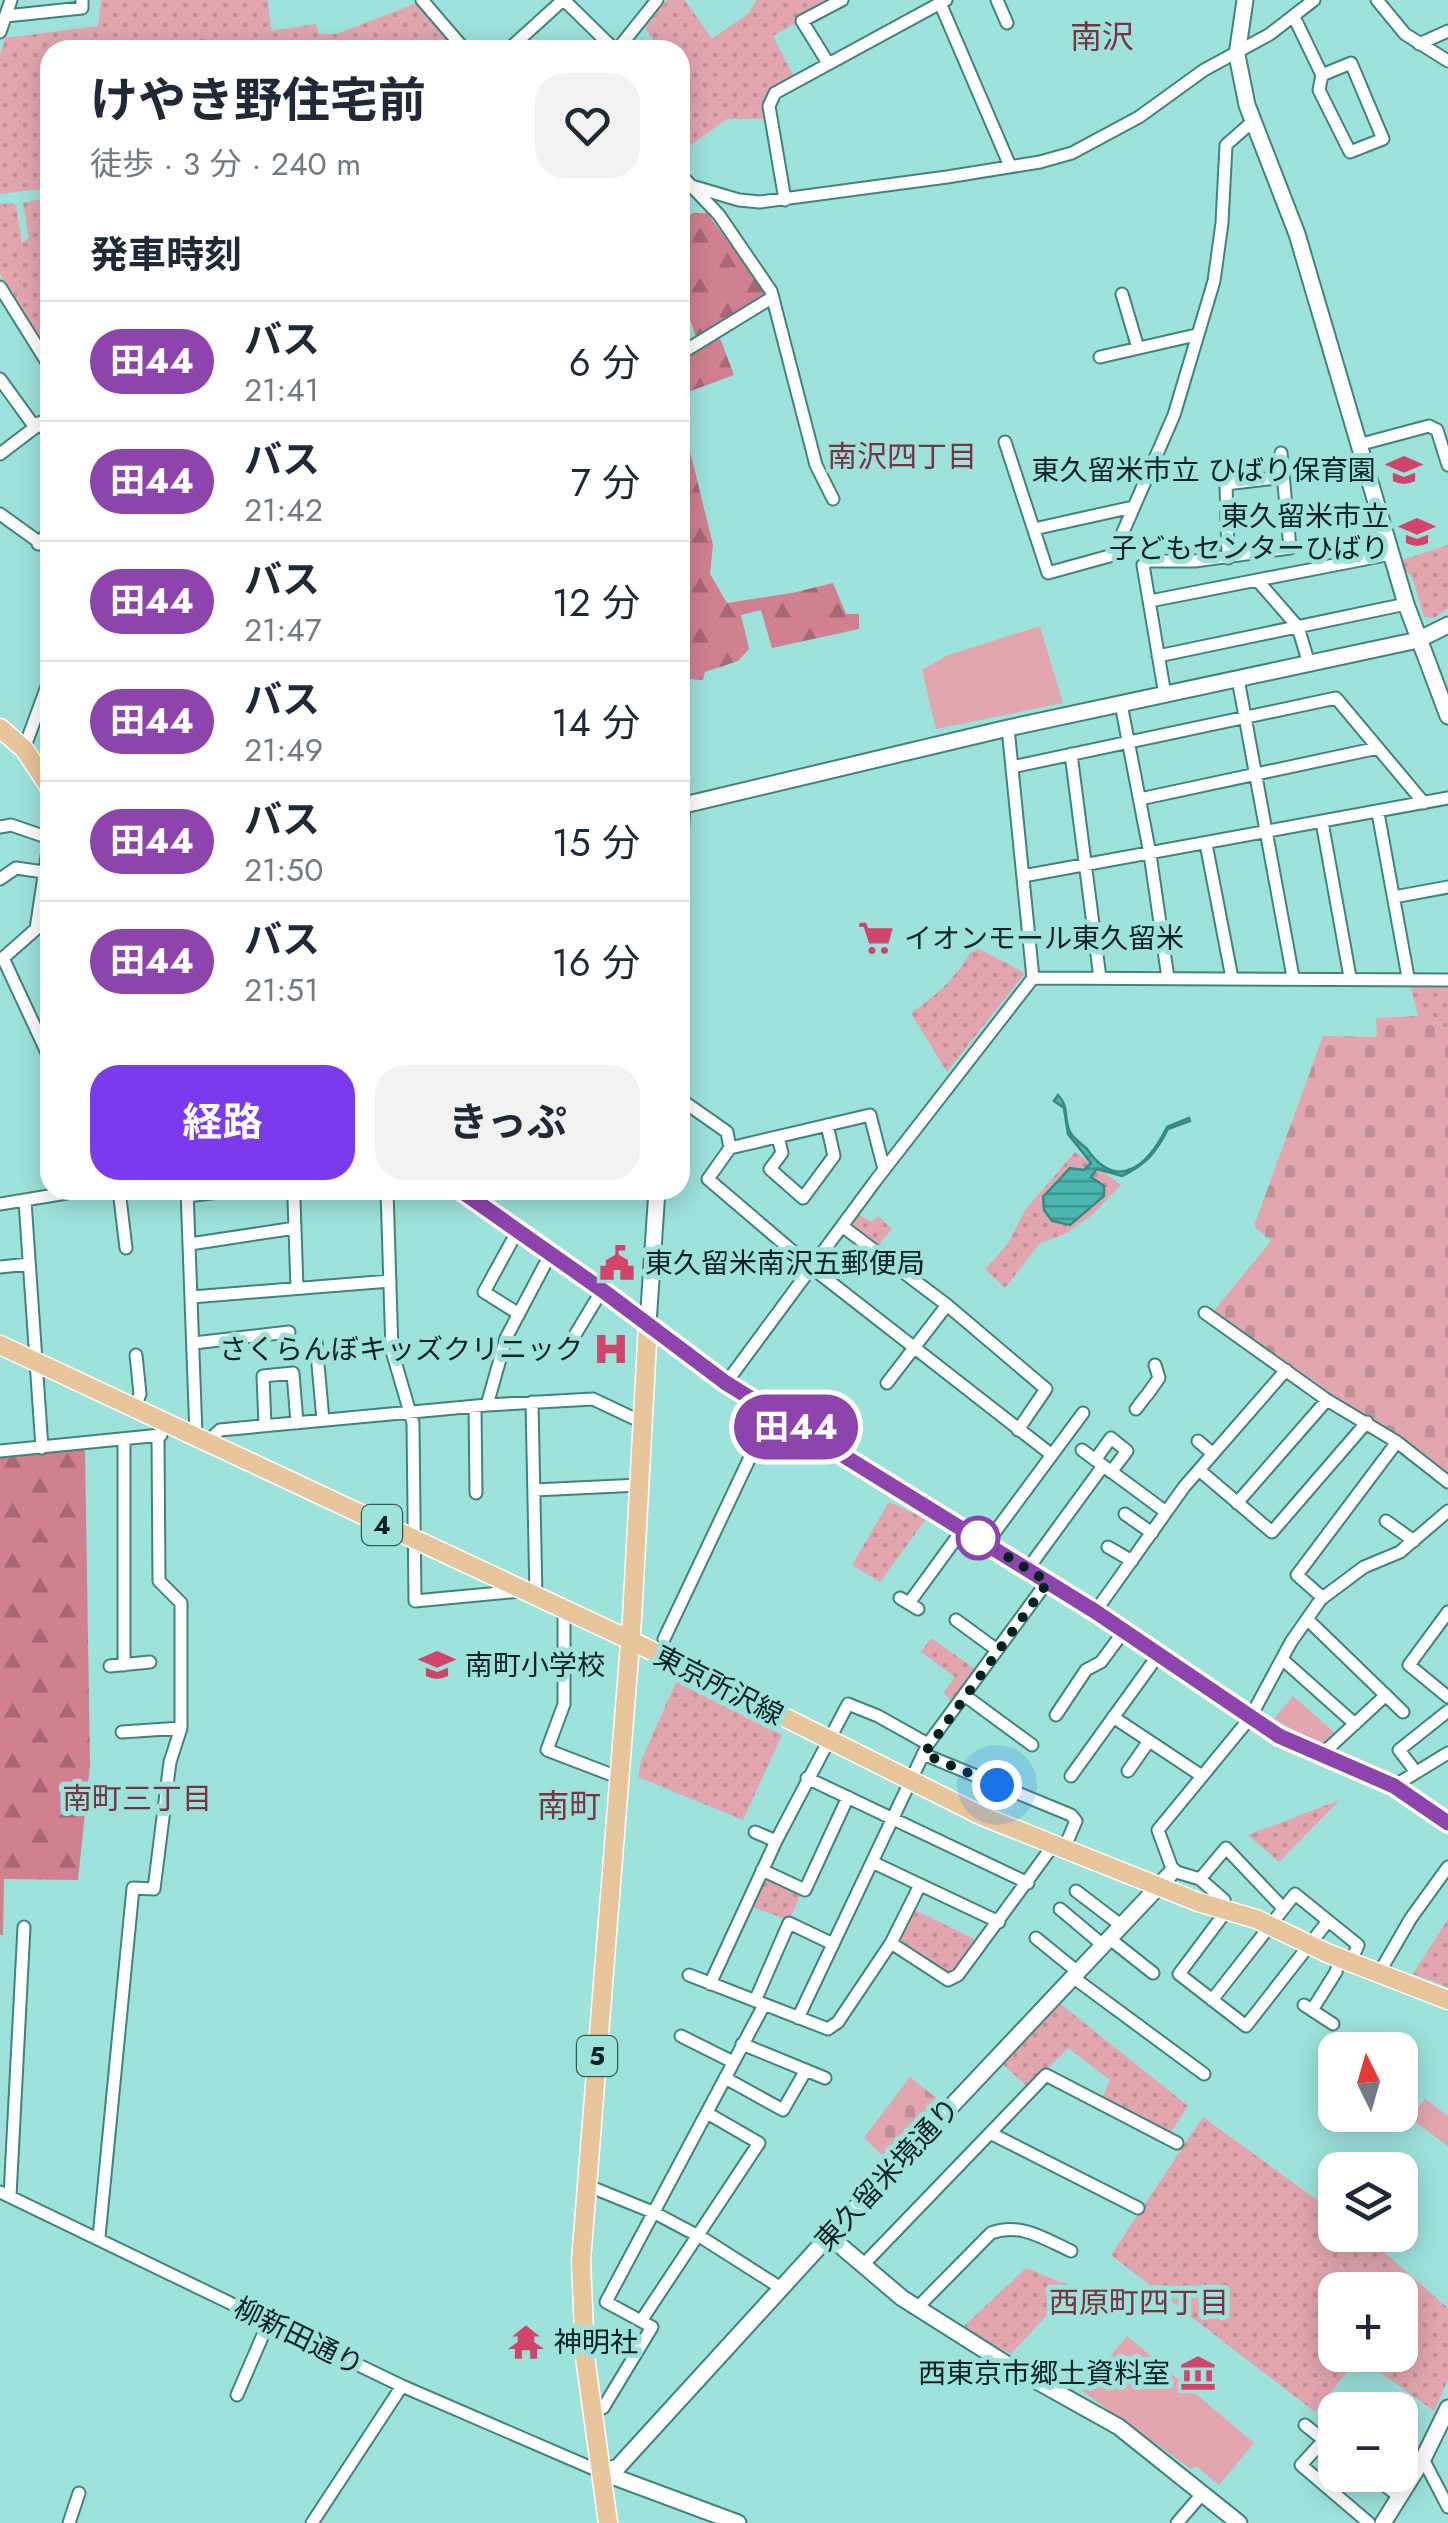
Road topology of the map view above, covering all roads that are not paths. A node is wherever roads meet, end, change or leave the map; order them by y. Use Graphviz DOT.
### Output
graph roads {
  1 [pos="11,0"];
  2 [pos="82,0"];
  3 [pos="422,0"];
  4 [pos="564,0"];
  5 [pos="657,0"];
  6 [pos="842,0"];
  7 [pos="997,0"];
  8 [pos="1246,0"];
  9 [pos="1314,0"];
  10 [pos="1377,0"];
  11 [pos="938,2"];
  12 [pos="6,16"];
  13 [pos="1294,17"];
  14 [pos="1007,23"];
  15 [pos="1448,30"];
  16 [pos="0,32"];
  17 [pos="456,40"];
  18 [pos="519,40"];
  19 [pos="606,40"];
  20 [pos="624,40"];
  21 [pos="1419,44"];
  22 [pos="1237,55"];
  23 [pos="1448,61"];
  24 [pos="828,62"];
  25 [pos="1322,76"];
  26 [pos="1252,122"];
  27 [pos="1010,166"];
  28 [pos="690,183"];
  29 [pos="695,187"];
  30 [pos="741,200"];
  31 [pos="786,200"];
  32 [pos="718,215"];
  33 [pos="0,287"];
  34 [pos="1122,294"];
  35 [pos="773,297"];
  36 [pos="1196,335"];
  37 [pos="690,348"];
  38 [pos="1138,348"];
  39 [pos="40,351"];
  40 [pos="1100,357"];
  41 [pos="0,379"];
  42 [pos="40,421"];
  43 [pos="40,423"];
  44 [pos="1005,442"];
  45 [pos="1358,444"];
  46 [pos="1280,453"];
  47 [pos="0,454"];
  48 [pos="1448,465"];
  49 [pos="1283,477"];
  50 [pos="833,499"];
  51 [pos="1132,506"];
  52 [pos="0,514"];
  53 [pos="1034,529"];
  54 [pos="40,544"];
  55 [pos="1391,554"];
  56 [pos="1228,558"];
  57 [pos="1257,580"];
  58 [pos="1150,601"];
  59 [pos="1406,604"];
  60 [pos="1448,625"];
  61 [pos="1298,627"];
  62 [pos="1418,640"];
  63 [pos="1158,656"];
  64 [pos="1309,664"];
  65 [pos="1238,679"];
  66 [pos="1165,695"];
  67 [pos="1121,704"];
  68 [pos="40,705"];
  69 [pos="1448,716"];
  70 [pos="1244,717"];
  71 [pos="0,728"];
  72 [pos="1008,728"];
  73 [pos="1128,742"];
  74 [pos="1378,748"];
  75 [pos="24,749"];
  76 [pos="1072,754"];
  77 [pos="1012,767"];
  78 [pos="40,773"];
  79 [pos="1256,774"];
  80 [pos="1448,798"];
  81 [pos="1140,799"];
  82 [pos="1424,802"];
  83 [pos="690,803"];
  84 [pos="1378,812"];
  85 [pos="1322,822"];
  86 [pos="0,827"];
  87 [pos="1267,832"];
  88 [pos="40,835"];
  89 [pos="1206,844"];
  90 [pos="1150,854"];
  91 [pos="1086,865"];
  92 [pos="40,871"];
  93 [pos="1023,876"];
  94 [pos="0,880"];
  95 [pos="1448,888"];
  96 [pos="1394,898"];
  97 [pos="40,900"];
  98 [pos="1408,977"];
  99 [pos="1034,978"];
  100 [pos="1100,978"];
  101 [pos="1168,978"];
  102 [pos="1232,978"];
  103 [pos="1293,978"];
  104 [pos="1350,978"];
  105 [pos="1448,980"];
  106 [pos="40,1037"];
  107 [pos="690,1106"];
  108 [pos="827,1125"];
  109 [pos="778,1137"];
  110 [pos="730,1148"];
  111 [pos="884,1170"];
  112 [pos="40,1198"];
  113 [pos="120,1200"];
  114 [pos="187,1200"];
  115 [pos="294,1200"];
  116 [pos="387,1200"];
  117 [pos="474,1200"];
  118 [pos="656,1200"];
  119 [pos="25,1201"];
  120 [pos="0,1204"];
  121 [pos="842,1226"];
  122 [pos="295,1228"];
  123 [pos="518,1230"];
  124 [pos="190,1244"];
  125 [pos="126,1248"];
  126 [pos="550,1254"];
  127 [pos="30,1264"];
  128 [pos="0,1267"];
  129 [pos="812,1267"];
  130 [pos="390,1280"];
  131 [pos="298,1288"];
  132 [pos="602,1290"];
  133 [pos="192,1297"];
  134 [pos="947,1305"];
  135 [pos="1205,1313"];
  136 [pos="518,1314"];
  137 [pos="648,1324"];
  138 [pos="289,1332"];
  139 [pos="576,1335"];
  140 [pos="316,1342"];
  141 [pos="194,1343"];
  142 [pos="0,1345"];
  143 [pos="913,1349"];
  144 [pos="136,1355"];
  145 [pos="36,1362"];
  146 [pos="1155,1366"];
  147 [pos="1286,1370"];
  148 [pos="726,1383"];
  149 [pos="887,1383"];
  150 [pos="1327,1400"];
  151 [pos="532,1402"];
  152 [pos="481,1406"];
  153 [pos="134,1407"];
  154 [pos="1136,1409"];
  155 [pos="772,1411"];
  156 [pos="412,1412"];
  157 [pos="1082,1413"];
  158 [pos="644,1417"];
  159 [pos="324,1420"];
  160 [pos="1367,1422"];
  161 [pos="296,1423"];
  162 [pos="265,1426"];
  163 [pos="162,1429"];
  164 [pos="1018,1430"];
  165 [pos="202,1438"];
  166 [pos="124,1440"];
  167 [pos="1198,1442"];
  168 [pos="1398,1442"];
  169 [pos="42,1448"];
  170 [pos="1082,1450"];
  171 [pos="0,1451"];
  172 [pos="1052,1454"];
  173 [pos="1213,1454"];
  174 [pos="1103,1466"];
  175 [pos="1199,1470"];
  176 [pos="1448,1482"];
  177 [pos="640,1485"];
  178 [pos="534,1490"];
  179 [pos="476,1492"];
  180 [pos="1237,1503"];
  181 [pos="1166,1512"];
  182 [pos="1448,1512"];
  183 [pos="1125,1514"];
  184 [pos="1386,1521"];
  185 [pos="963,1529"];
  186 [pos="1152,1533"];
  187 [pos="415,1540"];
  188 [pos="1414,1541"];
  189 [pos="986,1544"];
  190 [pos="1108,1548"];
  191 [pos="1132,1561"];
  192 [pos="1027,1570"];
  193 [pos="1048,1582"];
  194 [pos="530,1594"];
  195 [pos="1323,1598"];
  196 [pos="909,1604"];
  197 [pos="564,1610"];
  198 [pos="1096,1612"];
  199 [pos="1448,1612"];
  200 [pos="956,1620"];
  201 [pos="1308,1620"];
  202 [pos="1124,1630"];
  203 [pos="664,1639"];
  204 [pos="630,1640"];
  205 [pos="998,1650"];
  206 [pos="1159,1654"];
  207 [pos="1282,1659"];
  208 [pos="150,1662"];
  209 [pos="964,1695"];
  210 [pos="1386,1695"];
  211 [pos="1448,1697"];
  212 [pos="1448,1711"];
  213 [pos="1403,1712"];
  214 [pos="1056,1715"];
  215 [pos="1113,1717"];
  216 [pos="1250,1718"];
  217 [pos="1355,1724"];
  218 [pos="180,1728"];
  219 [pos="122,1732"];
  220 [pos="828,1740"];
  221 [pos="1149,1741"];
  222 [pos="1032,1745"];
  223 [pos="926,1749"];
  224 [pos="1448,1753"];
  225 [pos="1320,1755"];
  226 [pos="1128,1771"];
  227 [pos="1416,1772"];
  228 [pos="1071,1776"];
  229 [pos="1202,1776"];
  230 [pos="620,1778"];
  231 [pos="807,1778"];
  232 [pos="910,1782"];
  233 [pos="1394,1786"];
  234 [pos="848,1797"];
  235 [pos="1440,1808"];
  236 [pos="892,1818"];
  237 [pos="1448,1824"];
  238 [pos="755,1832"];
  239 [pos="776,1840"];
  240 [pos="1058,1849"];
  241 [pos="872,1862"];
  242 [pos="1448,1867"];
  243 [pos="762,1870"];
  244 [pos="1174,1872"];
  245 [pos="1200,1879"];
  246 [pos="1028,1883"];
  247 [pos="920,1885"];
  248 [pos="1159,1887"];
  249 [pos="1076,1891"];
  250 [pos="1060,1908"];
  251 [pos="1283,1908"];
  252 [pos="1224,1910"];
  253 [pos="1328,1920"];
  254 [pos="998,1922"];
  255 [pos="1270,1926"];
  256 [pos="24,1927"];
  257 [pos="1112,1937"];
  258 [pos="1036,1938"];
  259 [pos="891,1942"];
  260 [pos="833,1944"];
  261 [pos="1310,1945"];
  262 [pos="1346,1960"];
  263 [pos="1153,1972"];
  264 [pos="1379,1973"];
  265 [pos="689,1975"];
  266 [pos="1076,1975"];
  267 [pos="710,1984"];
  268 [pos="1212,2000"];
  269 [pos="1448,2000"];
  270 [pos="759,2003"];
  271 [pos="798,2018"];
  272 [pos="1332,2024"];
  273 [pos="681,2036"];
  274 [pos="742,2044"];
  275 [pos="733,2062"];
  276 [pos="806,2070"];
  277 [pos="1204,2074"];
  278 [pos="726,2078"];
  279 [pos="825,2078"];
  280 [pos="707,2113"];
  281 [pos="990,2133"];
  282 [pos="1178,2143"];
  283 [pos="586,2185"];
  284 [pos="5,2194"];
  285 [pos="1138,2208"];
  286 [pos="654,2213"];
  287 [pos="697,2235"];
  288 [pos="829,2236"];
  289 [pos="99,2237"];
  290 [pos="1072,2251"];
  291 [pos="863,2265"];
  292 [pos="782,2288"];
  293 [pos="917,2308"];
  294 [pos="269,2320"];
  295 [pos="641,2321"];
  296 [pos="402,2386"];
  297 [pos="237,2395"];
  298 [pos="1448,2408"];
  299 [pos="591,2411"];
  300 [pos="1306,2425"];
  301 [pos="1318,2435"];
  302 [pos="1318,2447"];
  303 [pos="1423,2460"];
  304 [pos="600,2472"];
  305 [pos="1318,2480"];
  306 [pos="1332,2492"];
  307 [pos="1393,2492"];
  308 [pos="78,2493"];
  309 [pos="1203,2494"];
  310 [pos="1400,2497"];
  311 [pos="1448,2507"];
  312 [pos="69,2523"];
  313 [pos="312,2523"];
  314 [pos="608,2523"];
  315 [pos="738,2523"];
  316 [pos="1177,2523"];
  317 [pos="1239,2523"];
  318 [pos="1369,2523"];
  319 [pos="1384,2523"];
  1 -- 12 [label="street"];
  2 -- 12 [label="street"];
  3 -- 17 [label="street"];
  4 -- 18 [label="street"];
  4 -- 19 [label="street"];
  5 -- 20 [label="street"];
  6 -- 24 [label="street"];
  7 -- 14 [label="street"];
  8 -- 22 [label="street"];
  9 -- 13 [label="street"];
  10 -- 21 [label="street"];
  11 -- 24 [label="street"];
  11 -- 27 [label="street"];
  12 -- 16 [label="street"];
  13 -- 22 [label="street"];
  13 -- 25 [label="street"];
  15 -- 21 [label="street"];
  21 -- 23 [label="street"];
  22 -- 26 [label="street"];
  22 -- 27 [label="street"];
  24 -- 31 [label="street"];
  25 -- 25 [label="street"];
  26 -- 36 [label="street"];
  26 -- 45 [label="street"];
  27 -- 31 [label="street"];
  28 -- 29 [label="street"];
  29 -- 30 [label="street"];
  29 -- 32 [label="street"];
  30 -- 31 [label="street"];
  30 -- 32 [label="street"];
  32 -- 35 [label="street"];
  33 -- 39 [label="street"];
  34 -- 38 [label="street"];
  35 -- 37 [label="street"];
  35 -- 50 [label="street"];
  36 -- 38 [label="street"];
  36 -- 51 [label="street"];
  38 -- 40 [label="street"];
  41 -- 42 [label="street"];
  43 -- 47 [label="street"];
  44 -- 53 [label="street"];
  45 -- 48 [label="street"];
  45 -- 55 [label="street"];
  46 -- 49 [label="street"];
  49 -- 56 [label="street"];
  49 -- 56 [label="street"];
  51 -- 53 [label="street"];
  51 -- 53 [label="street"];
  52 -- 54 [label="street"];
  55 -- 57 [label="street"];
  55 -- 59 [label="street"];
  56 -- 58 [label="street"];
  57 -- 58 [label="street"];
  57 -- 61 [label="street"];
  58 -- 63 [label="street"];
  59 -- 61 [label="street"];
  59 -- 62 [label="street"];
  60 -- 62 [label="street"];
  61 -- 63 [label="street"];
  61 -- 64 [label="street"];
  62 -- 64 [label="street"];
  62 -- 69 [label="street"];
  63 -- 66 [label="street"];
  64 -- 65 [label="street"];
  65 -- 66 [label="street"];
  65 -- 70 [label="street"];
  66 -- 67 [label="street"];
  67 -- 72 [label="street"];
  67 -- 73 [label="street"];
  68 -- 75 [label="street"];
  70 -- 73 [label="street"];
  70 -- 74 [label="street"];
  70 -- 79 [label="street"];
  71 -- 75 [label="main road"];
  72 -- 77 [label="street"];
  72 -- 83 [label="street"];
  73 -- 76 [label="street"];
  73 -- 81 [label="street"];
  74 -- 79 [label="street"];
  74 -- 82 [label="street"];
  75 -- 78 [label="main road"];
  76 -- 77 [label="street"];
  76 -- 91 [label="street"];
  77 -- 93 [label="street"];
  79 -- 81 [label="street"];
  79 -- 87 [label="street"];
  80 -- 82 [label="street"];
  81 -- 90 [label="street"];
  82 -- 84 [label="street"];
  84 -- 85 [label="street"];
  84 -- 96 [label="street"];
  85 -- 87 [label="street"];
  85 -- 104 [label="street"];
  86 -- 88 [label="street"];
  87 -- 89 [label="street"];
  87 -- 103 [label="street"];
  89 -- 90 [label="street"];
  89 -- 102 [label="street"];
  90 -- 91 [label="street"];
  90 -- 101 [label="street"];
  91 -- 93 [label="street"];
  91 -- 100 [label="street"];
  92 -- 94 [label="street"];
  93 -- 99 [label="street"];
  95 -- 96 [label="street"];
  96 -- 98 [label="street"];
  97 -- 106 [label="street"];
  98 -- 104 [label="street"];
  98 -- 105 [label="street"];
  99 -- 100 [label="street"];
  99 -- 111 [label="street"];
  100 -- 101 [label="street"];
  101 -- 102 [label="street"];
  102 -- 103 [label="street"];
  103 -- 104 [label="street"];
  107 -- 110 [label="street"];
  108 -- 109 [label="street"];
  108 -- 109 [label="street"];
  108 -- 111 [label="street"];
  109 -- 110 [label="street"];
  110 -- 129 [label="street"];
  111 -- 121 [label="street"];
  112 -- 119 [label="street"];
  113 -- 125 [label="street"];
  114 -- 124 [label="street"];
  115 -- 122 [label="street"];
  116 -- 130 [label="street"];
  117 -- 123 [label="main road"];
  118 -- 137 [label="street"];
  119 -- 120 [label="street"];
  119 -- 127 [label="street"];
  121 -- 129 [label="street"];
  121 -- 134 [label="street"];
  122 -- 124 [label="street"];
  122 -- 131 [label="street"];
  123 -- 126 [label="main road"];
  123 -- 136 [label="street"];
  124 -- 133 [label="street"];
  126 -- 132 [label="main road"];
  126 -- 136 [label="street"];
  127 -- 128 [label="street"];
  127 -- 145 [label="street"];
  129 -- 143 [label="street"];
  129 -- 148 [label="street"];
  130 -- 131 [label="street"];
  130 -- 156 [label="street"];
  131 -- 133 [label="street"];
  132 -- 137 [label="main road"];
  132 -- 139 [label="street"];
  133 -- 141 [label="street"];
  134 -- 143 [label="street"];
  134 -- 164 [label="street"];
  135 -- 147 [label="street"];
  136 -- 152 [label="street"];
  137 -- 148 [label="main road"];
  137 -- 158 [label="main road, 5"];
  138 -- 141 [label="street"];
  140 -- 159 [label="street"];
  141 -- 165 [label="street"];
  142 -- 145 [label="main road, 東京所沢線 / 4"];
  143 -- 149 [label="street"];
  143 -- 164 [label="street"];
  144 -- 153 [label="street"];
  145 -- 153 [label="main road, 東京所沢線 / 4"];
  145 -- 169 [label="street"];
  146 -- 154 [label="street"];
  147 -- 150 [label="street"];
  147 -- 173 [label="street"];
  148 -- 155 [label="main road"];
  150 -- 160 [label="street"];
  150 -- 180 [label="street"];
  151 -- 152 [label="street"];
  151 -- 158 [label="street"];
  151 -- 178 [label="street"];
  152 -- 156 [label="street"];
  152 -- 179 [label="street"];
  153 -- 163 [label="main road, 東京所沢線 / 4"];
  155 -- 185 [label="main road"];
  155 -- 203 [label="street"];
  156 -- 159 [label="street"];
  156 -- 187 [label="street"];
  157 -- 172 [label="street"];
  158 -- 177 [label="main road, 5"];
  159 -- 161 [label="street"];
  160 -- 168 [label="street"];
  160 -- 180 [label="street"];
  161 -- 162 [label="street"];
  161 -- 162 [label="street"];
  162 -- 165 [label="street"];
  163 -- 165 [label="main road, 東京所沢線 / 4"];
  163 -- 166 [label="street"];
  163 -- 218 [label="street"];
  164 -- 172 [label="street"];
  165 -- 187 [label="main road, 東京所沢線 / 4"];
  166 -- 169 [label="street"];
  166 -- 208 [label="street"];
  167 -- 173 [label="street"];
  168 -- 176 [label="street"];
  168 -- 195 [label="street"];
  169 -- 171 [label="street"];
  170 -- 174 [label="street"];
  172 -- 189 [label="street"];
  173 -- 175 [label="street"];
  174 -- 181 [label="street"];
  174 -- 192 [label="street"];
  175 -- 180 [label="street"];
  175 -- 181 [label="street"];
  177 -- 178 [label="street"];
  177 -- 204 [label="main road, 5"];
  178 -- 194 [label="street"];
  181 -- 186 [label="street"];
  182 -- 188 [label="street"];
  183 -- 186 [label="street"];
  184 -- 188 [label="street"];
  185 -- 189 [label="main road"];
  185 -- 196 [label="street"];
  186 -- 191 [label="street"];
  187 -- 194 [label="main road, 東京所沢線 / 4"];
  187 -- 194 [label="street"];
  188 -- 195 [label="street"];
  189 -- 192 [label="main road"];
  190 -- 191 [label="street"];
  191 -- 198 [label="street"];
  192 -- 193 [label="main road"];
  193 -- 198 [label="main road"];
  193 -- 205 [label="street"];
  194 -- 197 [label="main road, 東京所沢線 / 4"];
  195 -- 201 [label="street"];
  197 -- 204 [label="main road, 東京所沢線 / 4"];
  197 -- 230 [label="street"];
  198 -- 202 [label="main road"];
  199 -- 211 [label="street"];
  200 -- 205 [label="street"];
  201 -- 207 [label="street"];
  201 -- 210 [label="street"];
  202 -- 206 [label="main road"];
  202 -- 214 [label="street"];
  204 -- 220 [label="main road, 東京所沢線 / 4"];
  204 -- 230 [label="main road, 5"];
  205 -- 209 [label="street"];
  206 -- 215 [label="street"];
  206 -- 216 [label="main road"];
  207 -- 216 [label="street"];
  207 -- 217 [label="street"];
  209 -- 222 [label="street"];
  209 -- 223 [label="street"];
  210 -- 213 [label="street"];
  210 -- 217 [label="street"];
  212 -- 227 [label="street"];
  215 -- 221 [label="street"];
  215 -- 228 [label="street"];
  216 -- 225 [label="main road"];
  216 -- 229 [label="street"];
  217 -- 225 [label="street"];
  218 -- 219 [label="street"];
  218 -- 289 [label="street"];
  220 -- 223 [label="street"];
  220 -- 231 [label="street"];
  220 -- 232 [label="main road, 東京所沢線 / 4"];
  221 -- 226 [label="street"];
  221 -- 229 [label="street"];
  223 -- 232 [label="street"];
  223 -- 240 [label="street"];
  224 -- 227 [label="street"];
  225 -- 233 [label="main road"];
  227 -- 233 [label="street"];
  229 -- 244 [label="street"];
  230 -- 283 [label="main road, 5"];
  231 -- 234 [label="street"];
  231 -- 239 [label="street"];
  232 -- 236 [label="street"];
  232 -- 240 [label="main road, 東京所沢線 / 4"];
  233 -- 235 [label="main road"];
  234 -- 236 [label="street"];
  234 -- 243 [label="street"];
  235 -- 237 [label="main road"];
  236 -- 241 [label="street"];
  236 -- 246 [label="street"];
  238 -- 239 [label="street"];
  239 -- 243 [label="street"];
  240 -- 246 [label="street"];
  240 -- 248 [label="main road, 東京所沢線 / 4"];
  241 -- 247 [label="street"];
  241 -- 260 [label="street"];
  242 -- 264 [label="street"];
  243 -- 267 [label="street"];
  244 -- 245 [label="street"];
  244 -- 248 [label="street, 東久留米境通り"];
  245 -- 251 [label="street"];
  245 -- 252 [label="street"];
  246 -- 254 [label="street"];
  247 -- 254 [label="street"];
  247 -- 259 [label="street"];
  248 -- 252 [label="main road, 東京所沢線 / 4"];
  248 -- 257 [label="street, 東久留米境通り"];
  249 -- 257 [label="street"];
  250 -- 257 [label="street"];
  251 -- 253 [label="street"];
  251 -- 255 [label="street"];
  252 -- 255 [label="main road, 東京所沢線 / 4"];
  252 -- 268 [label="street"];
  253 -- 261 [label="street"];
  253 -- 262 [label="street"];
  254 -- 259 [label="street"];
  255 -- 261 [label="main road, 東京所沢線 / 4"];
  255 -- 268 [label="street"];
  256 -- 284 [label="street"];
  257 -- 263 [label="street"];
  257 -- 266 [label="street, 東久留米境通り"];
  258 -- 266 [label="street"];
  259 -- 271 [label="street"];
  260 -- 270 [label="street"];
  260 -- 271 [label="street"];
  261 -- 262 [label="main road, 東京所沢線 / 4"];
  261 -- 268 [label="street"];
  262 -- 264 [label="main road, 東京所沢線 / 4"];
  262 -- 272 [label="street"];
  264 -- 269 [label="main road, 東京所沢線 / 4"];
  265 -- 267 [label="street"];
  266 -- 277 [label="street"];
  266 -- 288 [label="street, 東久留米境通り"];
  267 -- 270 [label="street"];
  270 -- 271 [label="street"];
  270 -- 274 [label="street"];
  273 -- 275 [label="street"];
  274 -- 275 [label="street"];
  274 -- 276 [label="street"];
  275 -- 278 [label="street"];
  276 -- 278 [label="street"];
  276 -- 279 [label="street"];
  278 -- 280 [label="street"];
  280 -- 286 [label="street"];
  280 -- 287 [label="street"];
  281 -- 282 [label="street"];
  281 -- 285 [label="street"];
  281 -- 291 [label="street"];
  283 -- 286 [label="street"];
  283 -- 299 [label="main road, 5"];
  284 -- 289 [label="street, 柳新田通り"];
  286 -- 287 [label="street"];
  286 -- 295 [label="street"];
  287 -- 292 [label="street"];
  287 -- 295 [label="street"];
  288 -- 291 [label="street"];
  288 -- 292 [label="street, 東久留米境通り"];
  289 -- 294 [label="street, 柳新田通り"];
  290 -- 293 [label="street"];
  291 -- 293 [label="street"];
  292 -- 304 [label="street, 東久留米境通り"];
  293 -- 309 [label="street"];
  294 -- 296 [label="street, 柳新田通り"];
  294 -- 297 [label="street"];
  295 -- 299 [label="street"];
  296 -- 304 [label="street, 柳新田通り"];
  296 -- 313 [label="street"];
  298 -- 303 [label="street"];
  299 -- 304 [label="main road, 5"];
  300 -- 301 [label="street"];
  302 -- 305 [label="street"];
  303 -- 310 [label="street"];
  303 -- 311 [label="street"];
  304 -- 314 [label="main road, 5"];
  304 -- 315 [label="street"];
  306 -- 318 [label="street"];
  307 -- 310 [label="street"];
  308 -- 312 [label="street"];
  309 -- 316 [label="street"];
  309 -- 317 [label="street"];
  310 -- 319 [label="street"];
}
